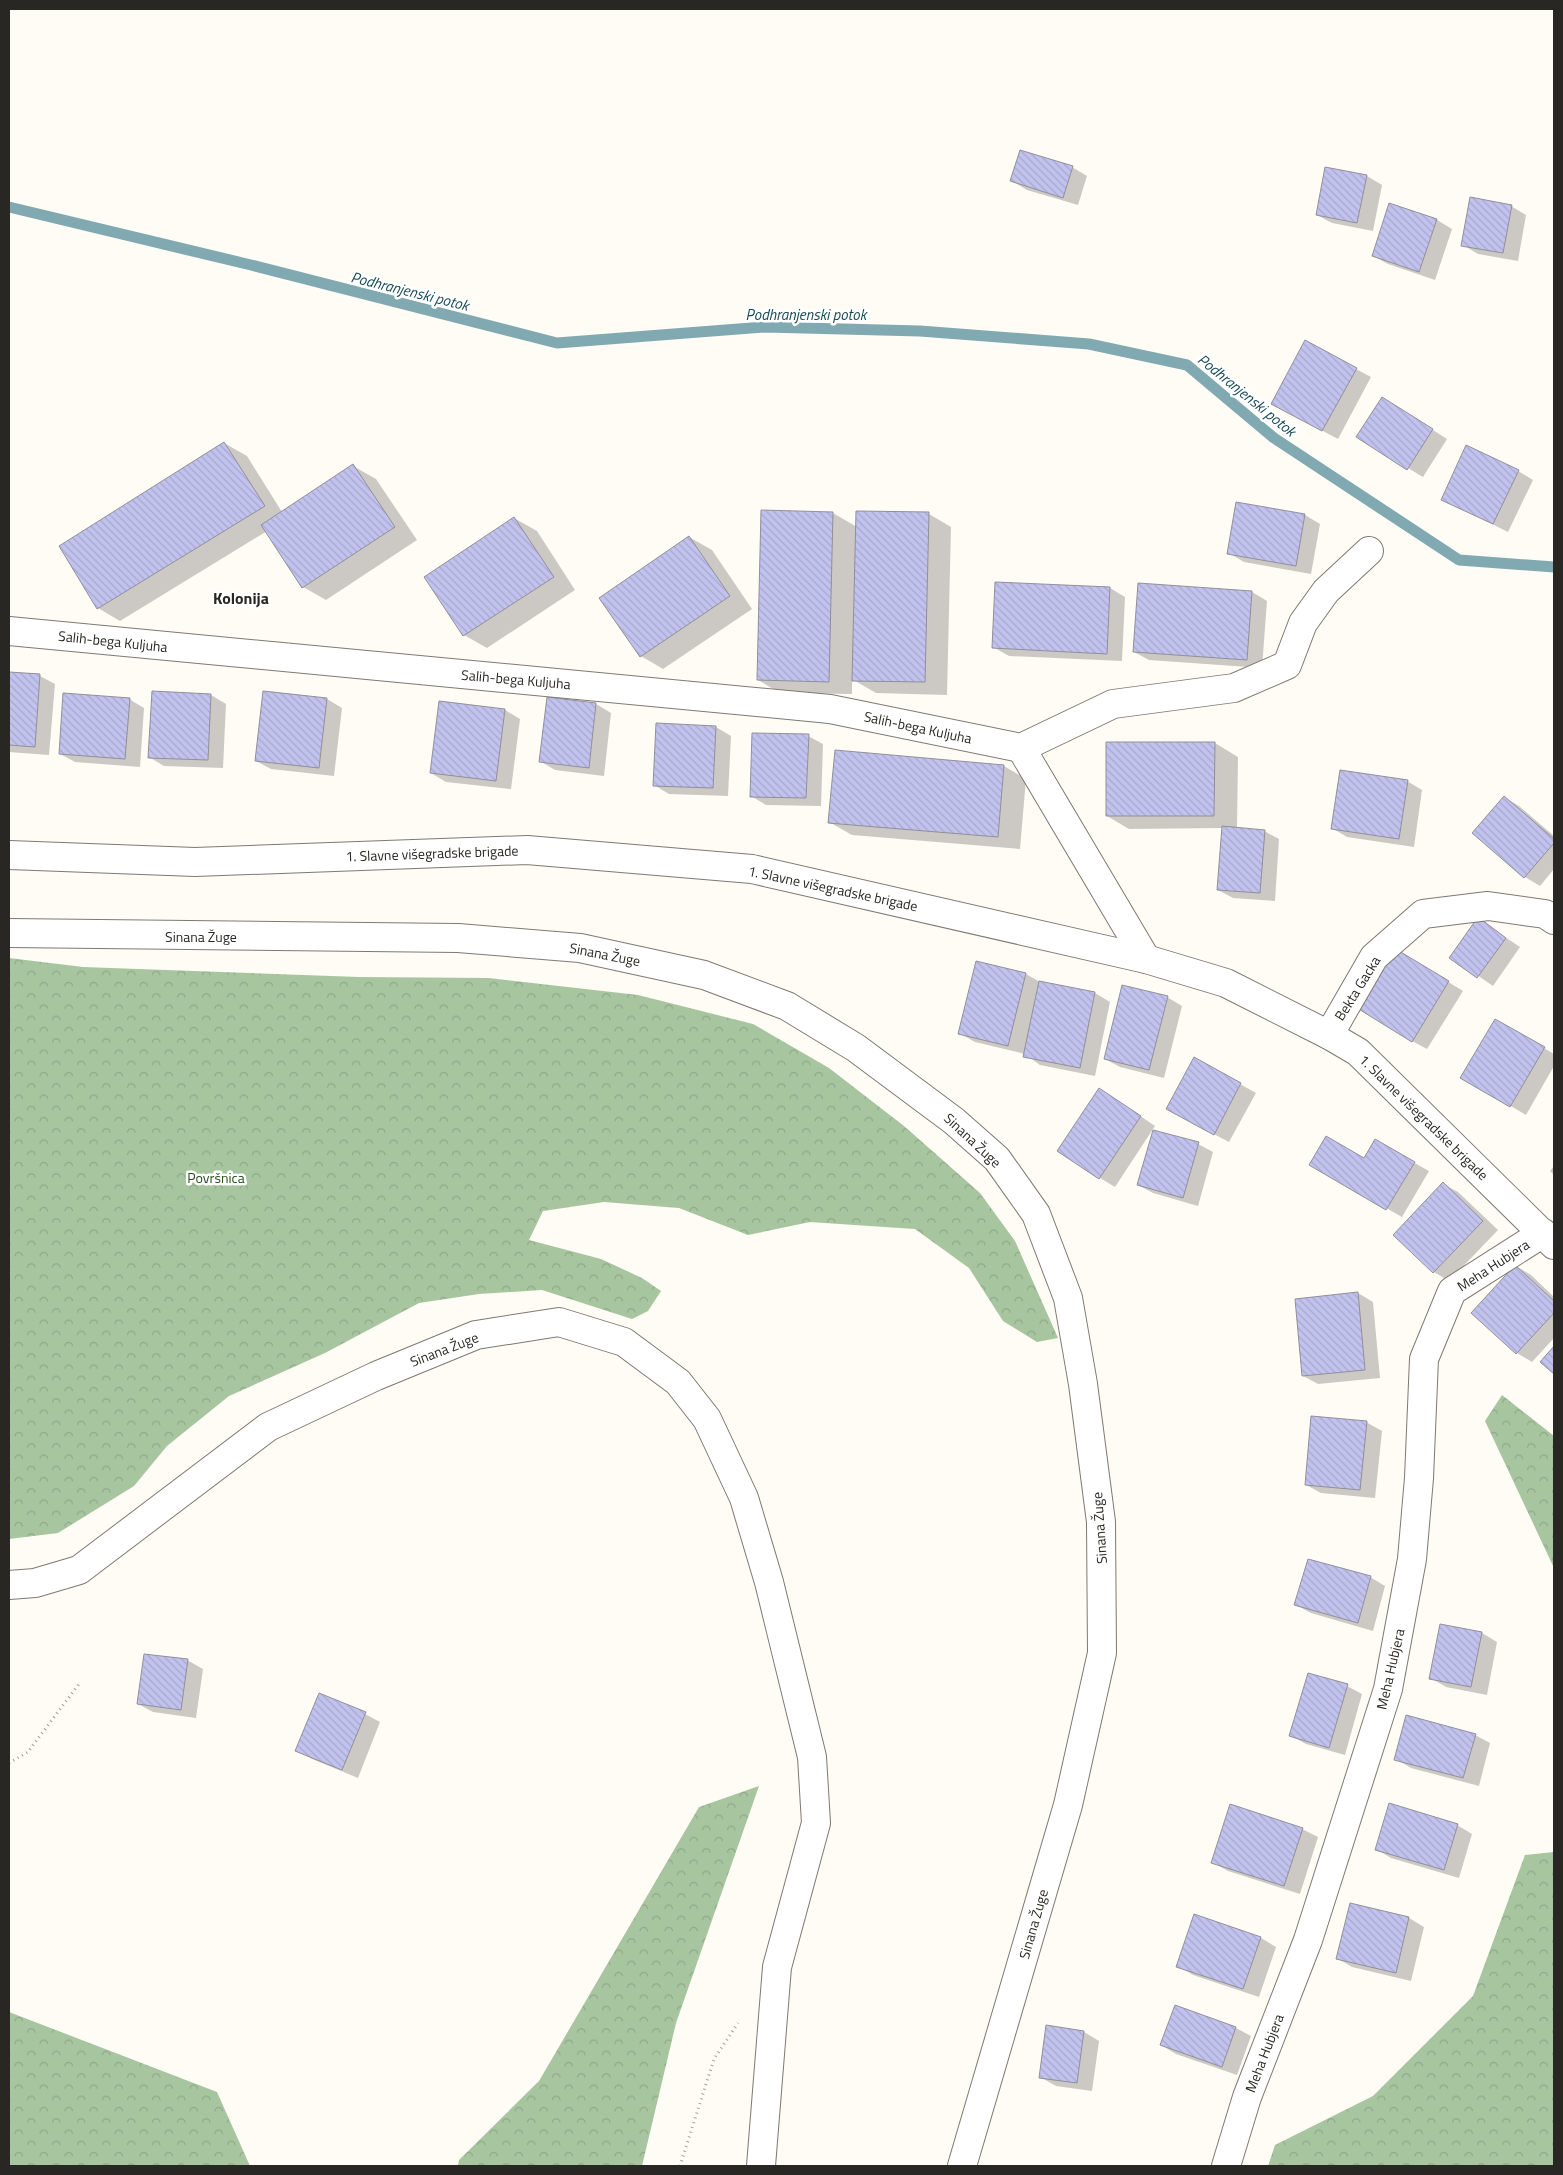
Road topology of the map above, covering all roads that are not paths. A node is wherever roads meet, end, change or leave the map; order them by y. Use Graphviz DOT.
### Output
graph roads {
  1 [pos="1369,551"];
  2 [pos="9,631"];
  3 [pos="1021,748"];
  4 [pos="9,855"];
  5 [pos="1554,920"];
  6 [pos="9,933"];
  7 [pos="1146,959"];
  8 [pos="1329,1035"];
  9 [pos="1549,1239"];
  10 [pos="9,1585"];
  11 [pos="761,2166"];
  12 [pos="962,2166"];
  13 [pos="1226,2166"];
  1 -- 3 [label="street"];
  2 -- 3 [label="street, Salih-bega Kuljuha"];
  3 -- 7 [label="street"];
  4 -- 7 [label="street, 1. Slavne višegradske brigade"];
  5 -- 8 [label="street, Bekta Gacka"];
  6 -- 12 [label="street, Sinana Žuge"];
  7 -- 8 [label="street, 1. Slavne višegradske brigade"];
  8 -- 9 [label="street, 1. Slavne višegradske brigade"];
  9 -- 13 [label="street, Meha Hubjera"];
  10 -- 11 [label="street, Sinana Žuge"];
}
